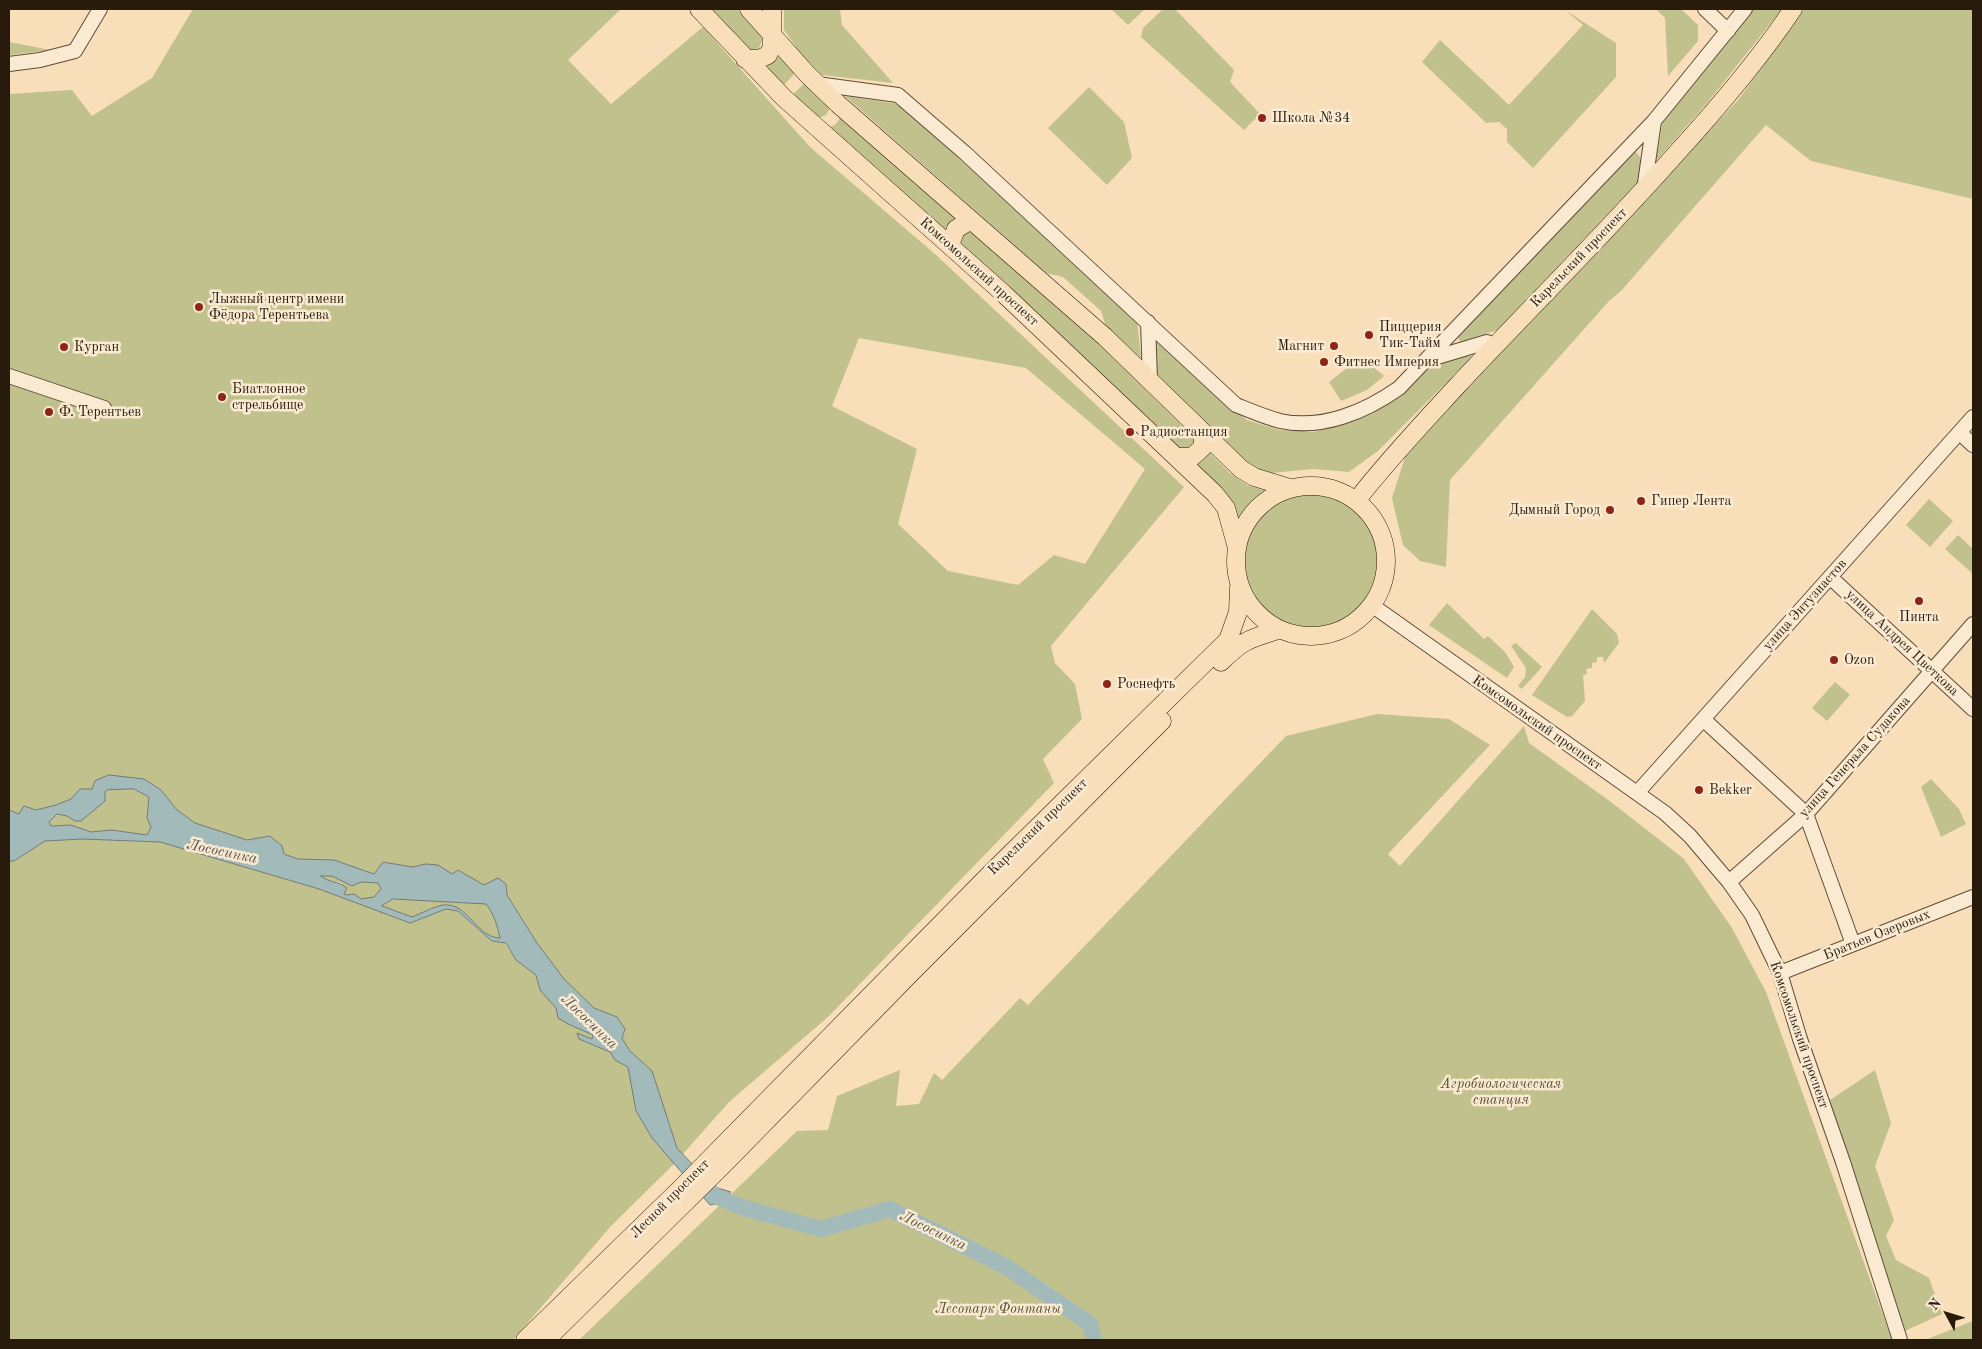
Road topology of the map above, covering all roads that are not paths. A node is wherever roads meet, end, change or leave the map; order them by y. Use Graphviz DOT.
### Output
graph roads {
  1 [pos="100,9"];
  2 [pos="699,9"];
  3 [pos="749,9"];
  4 [pos="772,9"];
  5 [pos="1705,9"];
  6 [pos="1745,9"];
  7 [pos="1793,9"];
  8 [pos="1728,31"];
  9 [pos="772,35"];
  10 [pos="745,58"];
  11 [pos="9,64"];
  12 [pos="817,84"];
  13 [pos="838,104"];
  14 [pos="1654,121"];
  15 [pos="814,125"];
  16 [pos="1644,190"];
  17 [pos="971,220"];
  18 [pos="950,245"];
  19 [pos="1148,322"];
  20 [pos="1495,346"];
  21 [pos="1425,360"];
  22 [pos="9,376"];
  23 [pos="1150,380"];
  24 [pos="104,408"];
  25 [pos="1973,417"];
  26 [pos="1203,433"];
  27 [pos="1960,433"];
  28 [pos="1973,445"];
  29 [pos="1177,457"];
  30 [pos="1290,488"];
  31 [pos="1356,501"];
  32 [pos="1237,548"];
  33 [pos="1830,578"];
  34 [pos="1239,587"];
  35 [pos="1373,606"];
  36 [pos="1973,624"];
  37 [pos="1278,630"];
  38 [pos="1932,671"];
  39 [pos="1973,709"];
  40 [pos="1704,719"];
  41 [pos="1637,793"];
  42 [pos="1806,814"];
  43 [pos="998,876"];
  44 [pos="1730,882"];
  45 [pos="1973,897"];
  46 [pos="1853,944"];
  47 [pos="1780,973"];
  48 [pos="818,1058"];
  49 [pos="603,1273"];
  50 [pos="525,1340"];
  51 [pos="546,1340"];
  52 [pos="1900,1340"];
  1 -- 11 [label="street"];
  2 -- 10 [label="main road, Комсомольский проспект"];
  3 -- 9 [label="main road"];
  4 -- 9 [label="main road"];
  5 -- 8 [label="street"];
  6 -- 8 [label="street"];
  7 -- 16 [label="main road, Карельский проспект"];
  8 -- 14 [label="street"];
  9 -- 10 [label="main road"];
  9 -- 12 [label="main road"];
  10 -- 15 [label="main road, Комсомольский проспект"];
  12 -- 13 [label="main road"];
  12 -- 19 [label="street"];
  13 -- 15 [label="main road"];
  13 -- 17 [label="main road"];
  14 -- 16 [label="street"];
  14 -- 21 [label="street"];
  15 -- 18 [label="main road, Комсомольский проспект"];
  16 -- 20 [label="main road, Карельский проспект"];
  17 -- 18 [label="main road"];
  17 -- 23 [label="main road"];
  18 -- 29 [label="main road, Комсомольский проспект"];
  19 -- 21 [label="street"];
  19 -- 23 [label="street"];
  20 -- 21 [label="street"];
  20 -- 31 [label="main road, Карельский проспект"];
  22 -- 24 [label="street"];
  23 -- 26 [label="main road"];
  25 -- 27 [label="street, улица Энтузиастов"];
  26 -- 29 [label="main road"];
  26 -- 30 [label="main road"];
  27 -- 28 [label="street"];
  27 -- 33 [label="street, улица Энтузиастов"];
  29 -- 32 [label="main road, Комсомольский проспект"];
  30 -- 31 [label="main road"];
  30 -- 32 [label="main road"];
  31 -- 35 [label="main road"];
  32 -- 34 [label="main road"];
  33 -- 38 [label="street, улица Андрея Цветкова"];
  33 -- 40 [label="street, улица Энтузиастов"];
  34 -- 37 [label="main road"];
  34 -- 43 [label="main road, Карельский проспект"];
  35 -- 37 [label="main road"];
  35 -- 41 [label="street, Комсомольский проспект"];
  36 -- 38 [label="street, улица Генерала Судакова"];
  37 -- 43 [label="main road, Карельский проспект"];
  38 -- 39 [label="street, улица Андрея Цветкова"];
  38 -- 42 [label="street, улица Генерала Судакова"];
  40 -- 41 [label="street, улица Энтузиастов"];
  40 -- 42 [label="street"];
  41 -- 44 [label="street, Комсомольский проспект"];
  42 -- 44 [label="street, улица Генерала Судакова"];
  42 -- 46 [label="street"];
  43 -- 48 [label="main road, Карельский проспект"];
  44 -- 47 [label="street, Комсомольский проспект"];
  45 -- 46 [label="street, Братьев Озеровых"];
  46 -- 47 [label="street, Братьев Озеровых"];
  47 -- 52 [label="street, Комсомольский проспект"];
  48 -- 49 [label="main road, Лесной проспект"];
  49 -- 50 [label="main road, Лесной проспект"];
  49 -- 51 [label="main road, Лесной проспект"];
}
